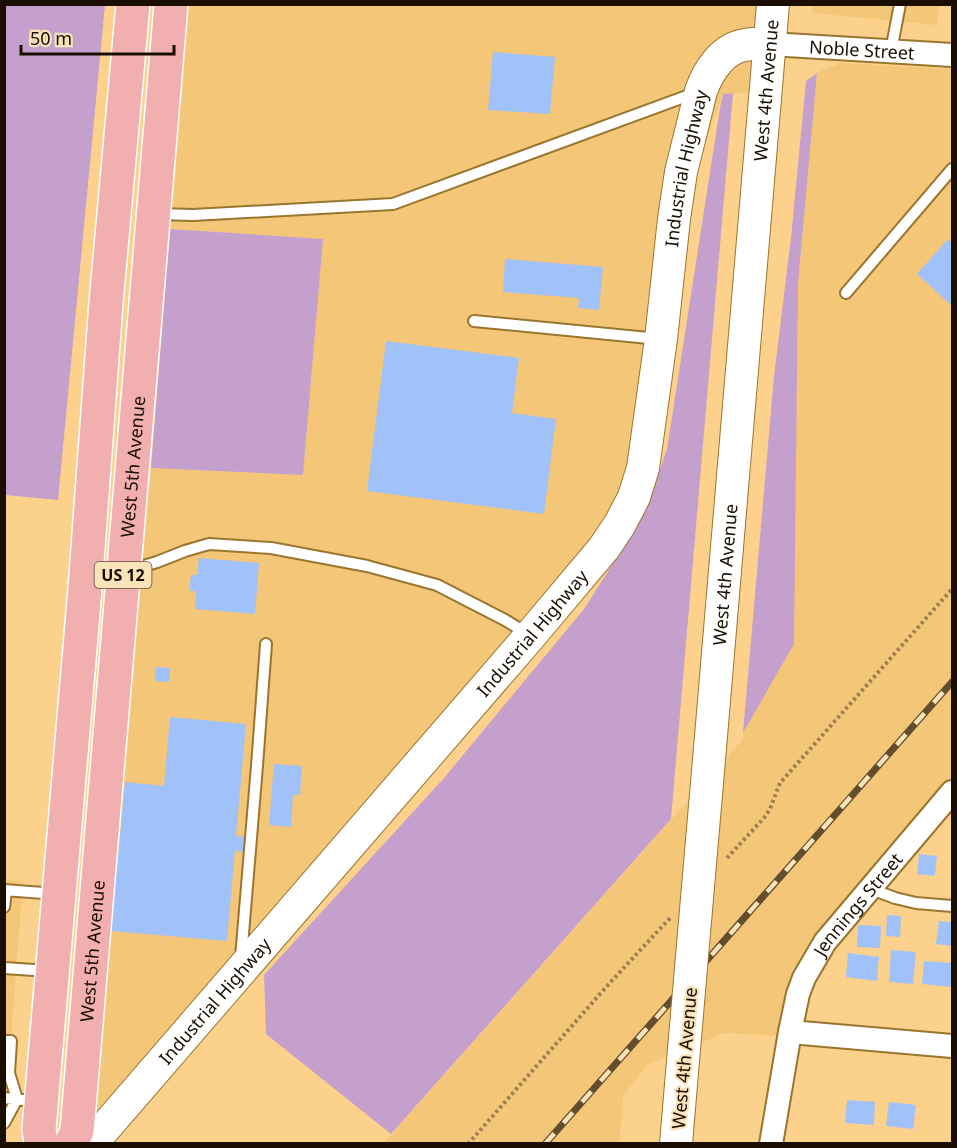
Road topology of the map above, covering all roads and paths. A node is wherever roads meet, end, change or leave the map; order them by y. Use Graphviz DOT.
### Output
graph roads {
  1 [pos="133,4"];
  2 [pos="171,4"];
  3 [pos="773,4"];
  4 [pos="900,4"];
  5 [pos="770,44"];
  6 [pos="891,51"];
  7 [pos="952,55"];
  8 [pos="701,91"];
  9 [pos="952,169"];
  10 [pos="114,210"];
  11 [pos="153,214"];
  12 [pos="846,293"];
  13 [pos="474,321"];
  14 [pos="661,339"];
  15 [pos="124,572"];
  16 [pos="530,636"];
  17 [pos="266,644"];
  18 [pos="73,734"];
  19 [pos="110,738"];
  20 [pos="952,792"];
  21 [pos="871,889"];
  22 [pos="5,890"];
  23 [pos="59,894"];
  24 [pos="952,906"];
  25 [pos="4,907"];
  26 [pos="4,968"];
  27 [pos="240,971"];
  28 [pos="53,972"];
  29 [pos="790,1032"];
  30 [pos="4,1041"];
  31 [pos="952,1046"];
  32 [pos="7,1073"];
  33 [pos="4,1098"];
  34 [pos="29,1100"];
  35 [pos="4,1123"];
  36 [pos="40,1143"];
  37 [pos="71,1143"];
  38 [pos="91,1143"];
  39 [pos="676,1143"];
  40 [pos="771,1143"];
  1 -- 10 [label="main road, West 5th Avenue / US 12"];
  2 -- 11 [label="main road, West 5th Avenue / US 12"];
  3 -- 5 [label="street, West 4th Avenue"];
  4 -- 6 [label="lane"];
  5 -- 6 [label="street, Noble Street"];
  5 -- 8 [label="street, Industrial Highway"];
  5 -- 39 [label="street, West 4th Avenue, bridge"];
  6 -- 7 [label="street, Noble Street"];
  8 -- 11 [label="lane"];
  8 -- 14 [label="street, Industrial Highway"];
  9 -- 12 [label="lane"];
  10 -- 11 [label="main road"];
  10 -- 18 [label="main road, West 5th Avenue / US 12"];
  11 -- 15 [label="main road, West 5th Avenue / US 12"];
  13 -- 14 [label="lane"];
  14 -- 16 [label="street, Industrial Highway"];
  15 -- 16 [label="lane"];
  15 -- 19 [label="main road, West 5th Avenue / US 12"];
  16 -- 27 [label="street, Industrial Highway"];
  17 -- 27 [label="lane"];
  18 -- 19 [label="main road"];
  18 -- 23 [label="main road, West 5th Avenue / US 12"];
  19 -- 37 [label="main road, West 5th Avenue / US 12"];
  20 -- 21 [label="street, Jennings Street"];
  21 -- 24 [label="lane"];
  21 -- 29 [label="street, Jennings Street"];
  22 -- 23 [label="lane"];
  22 -- 25 [label="lane"];
  23 -- 28 [label="main road, West 5th Avenue / US 12"];
  26 -- 28 [label="lane"];
  27 -- 38 [label="street, Industrial Highway"];
  28 -- 34 [label="main road, West 5th Avenue / US 12"];
  29 -- 31 [label="street"];
  29 -- 40 [label="street, Jennings Street"];
  30 -- 32 [label="lane"];
  32 -- 34 [label="lane"];
  33 -- 34 [label="lane"];
  34 -- 35 [label="lane"];
  34 -- 36 [label="main road, West 5th Avenue / US 12"];
}
